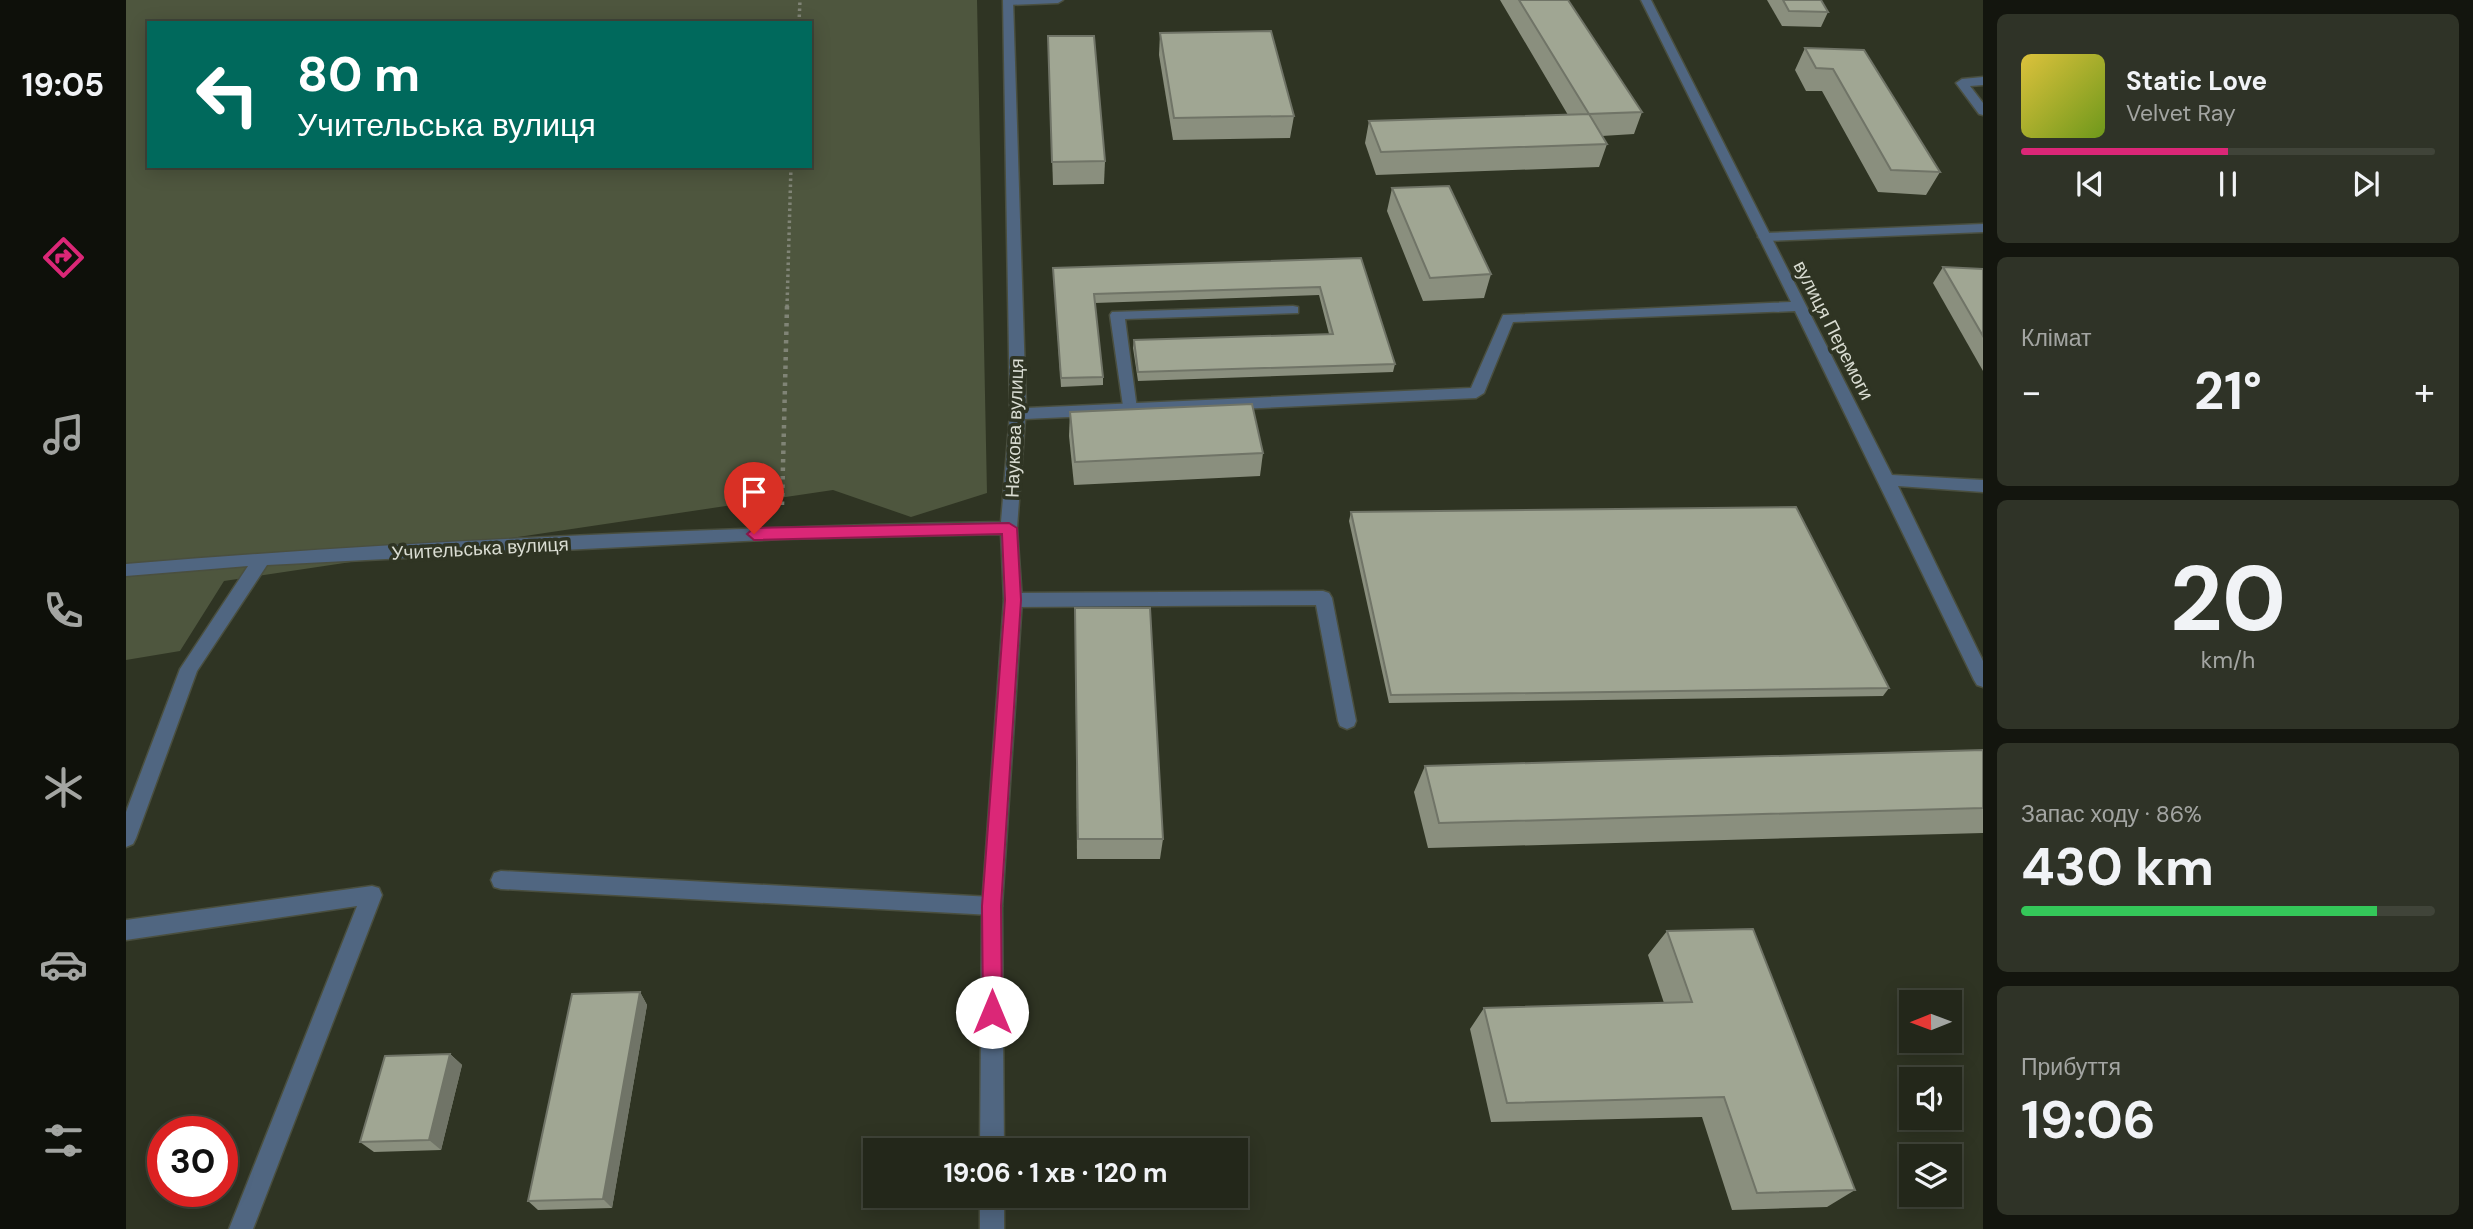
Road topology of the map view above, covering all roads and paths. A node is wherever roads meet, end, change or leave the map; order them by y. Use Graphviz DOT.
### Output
graph roads {
  1 [pos="800,0"];
  2 [pos="1058,0"];
  3 [pos="1646,0"];
  4 [pos="1008,1"];
  5 [pos="799,21"];
  6 [pos="1983,81"];
  7 [pos="1983,111"];
  8 [pos="791,168"];
  9 [pos="1983,228"];
  10 [pos="1765,237"];
  11 [pos="1800,306"];
  12 [pos="1293,310"];
  13 [pos="1129,409"];
  14 [pos="1018,414"];
  15 [pos="1887,480"];
  16 [pos="1983,486"];
  17 [pos="1009,528"];
  18 [pos="782,533"];
  19 [pos="262,559"];
  20 [pos="126,570"];
  21 [pos="1013,600"];
  22 [pos="1983,680"];
  23 [pos="1346,721"];
  24 [pos="126,838"];
  25 [pos="501,880"];
  26 [pos="992,906"];
  27 [pos="126,930"];
  28 [pos="992,1138"];
  29 [pos="992,1208"];
  30 [pos="241,1229"];
  31 [pos="992,1229"];
  1 -- 5 [label="path"];
  2 -- 4 [label="street"];
  3 -- 10 [label="street, вулиця Перемоги"];
  4 -- 14 [label="street, Наукова вулиця"];
  6 -- 7 [label="street"];
  8 -- 18 [label="path"];
  9 -- 10 [label="street"];
  10 -- 11 [label="street, вулиця Перемоги"];
  11 -- 13 [label="street"];
  11 -- 15 [label="street, вулиця Перемоги"];
  12 -- 13 [label="street"];
  13 -- 14 [label="street"];
  14 -- 17 [label="street, Наукова вулиця"];
  15 -- 16 [label="street"];
  15 -- 22 [label="street, вулиця Перемоги"];
  17 -- 18 [label="street, Учительська вулиця"];
  17 -- 21 [label="street, Наукова вулиця"];
  18 -- 19 [label="street, Учительська вулиця"];
  19 -- 20 [label="street, Учительська вулиця"];
  19 -- 24 [label="street"];
  21 -- 23 [label="street"];
  21 -- 26 [label="street, Наукова вулиця"];
  25 -- 26 [label="street"];
  26 -- 28 [label="street, Наукова вулиця"];
  27 -- 30 [label="street"];
  29 -- 31 [label="street"];
}
